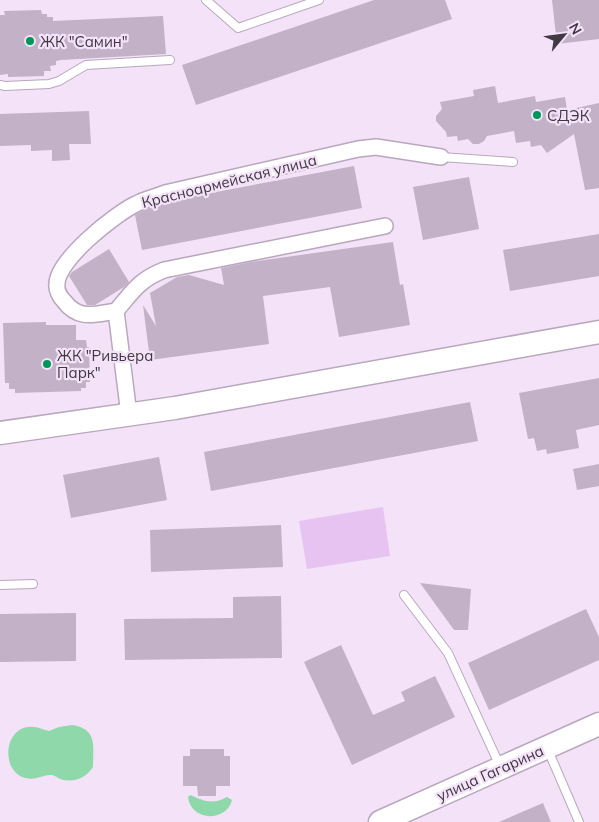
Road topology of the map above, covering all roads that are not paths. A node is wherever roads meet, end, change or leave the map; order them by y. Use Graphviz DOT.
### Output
graph roads {
  1 [pos="206,0"];
  2 [pos="319,0"];
  3 [pos="170,60"];
  4 [pos="0,85"];
  5 [pos="441,157"];
  6 [pos="513,162"];
  7 [pos="385,226"];
  8 [pos="116,311"];
  9 [pos="599,332"];
  10 [pos="129,415"];
  11 [pos="0,433"];
  12 [pos="33,584"];
  13 [pos="0,585"];
  14 [pos="404,595"];
  15 [pos="599,724"];
  16 [pos="547,748"];
  17 [pos="501,768"];
  18 [pos="380,822"];
  19 [pos="579,822"];
  1 -- 2 [label="lane"];
  3 -- 4 [label="lane"];
  5 -- 6 [label="lane, Красноармейская улица"];
  5 -- 8 [label="street, Красноармейская улица"];
  7 -- 8 [label="street"];
  8 -- 10 [label="street"];
  9 -- 10 [label="street"];
  10 -- 11 [label="street"];
  12 -- 13 [label="lane"];
  14 -- 17 [label="lane"];
  15 -- 16 [label="street, улица Гагарина"];
  16 -- 17 [label="street, улица Гагарина"];
  16 -- 19 [label="lane"];
  17 -- 18 [label="street, улица Гагарина"];
}
